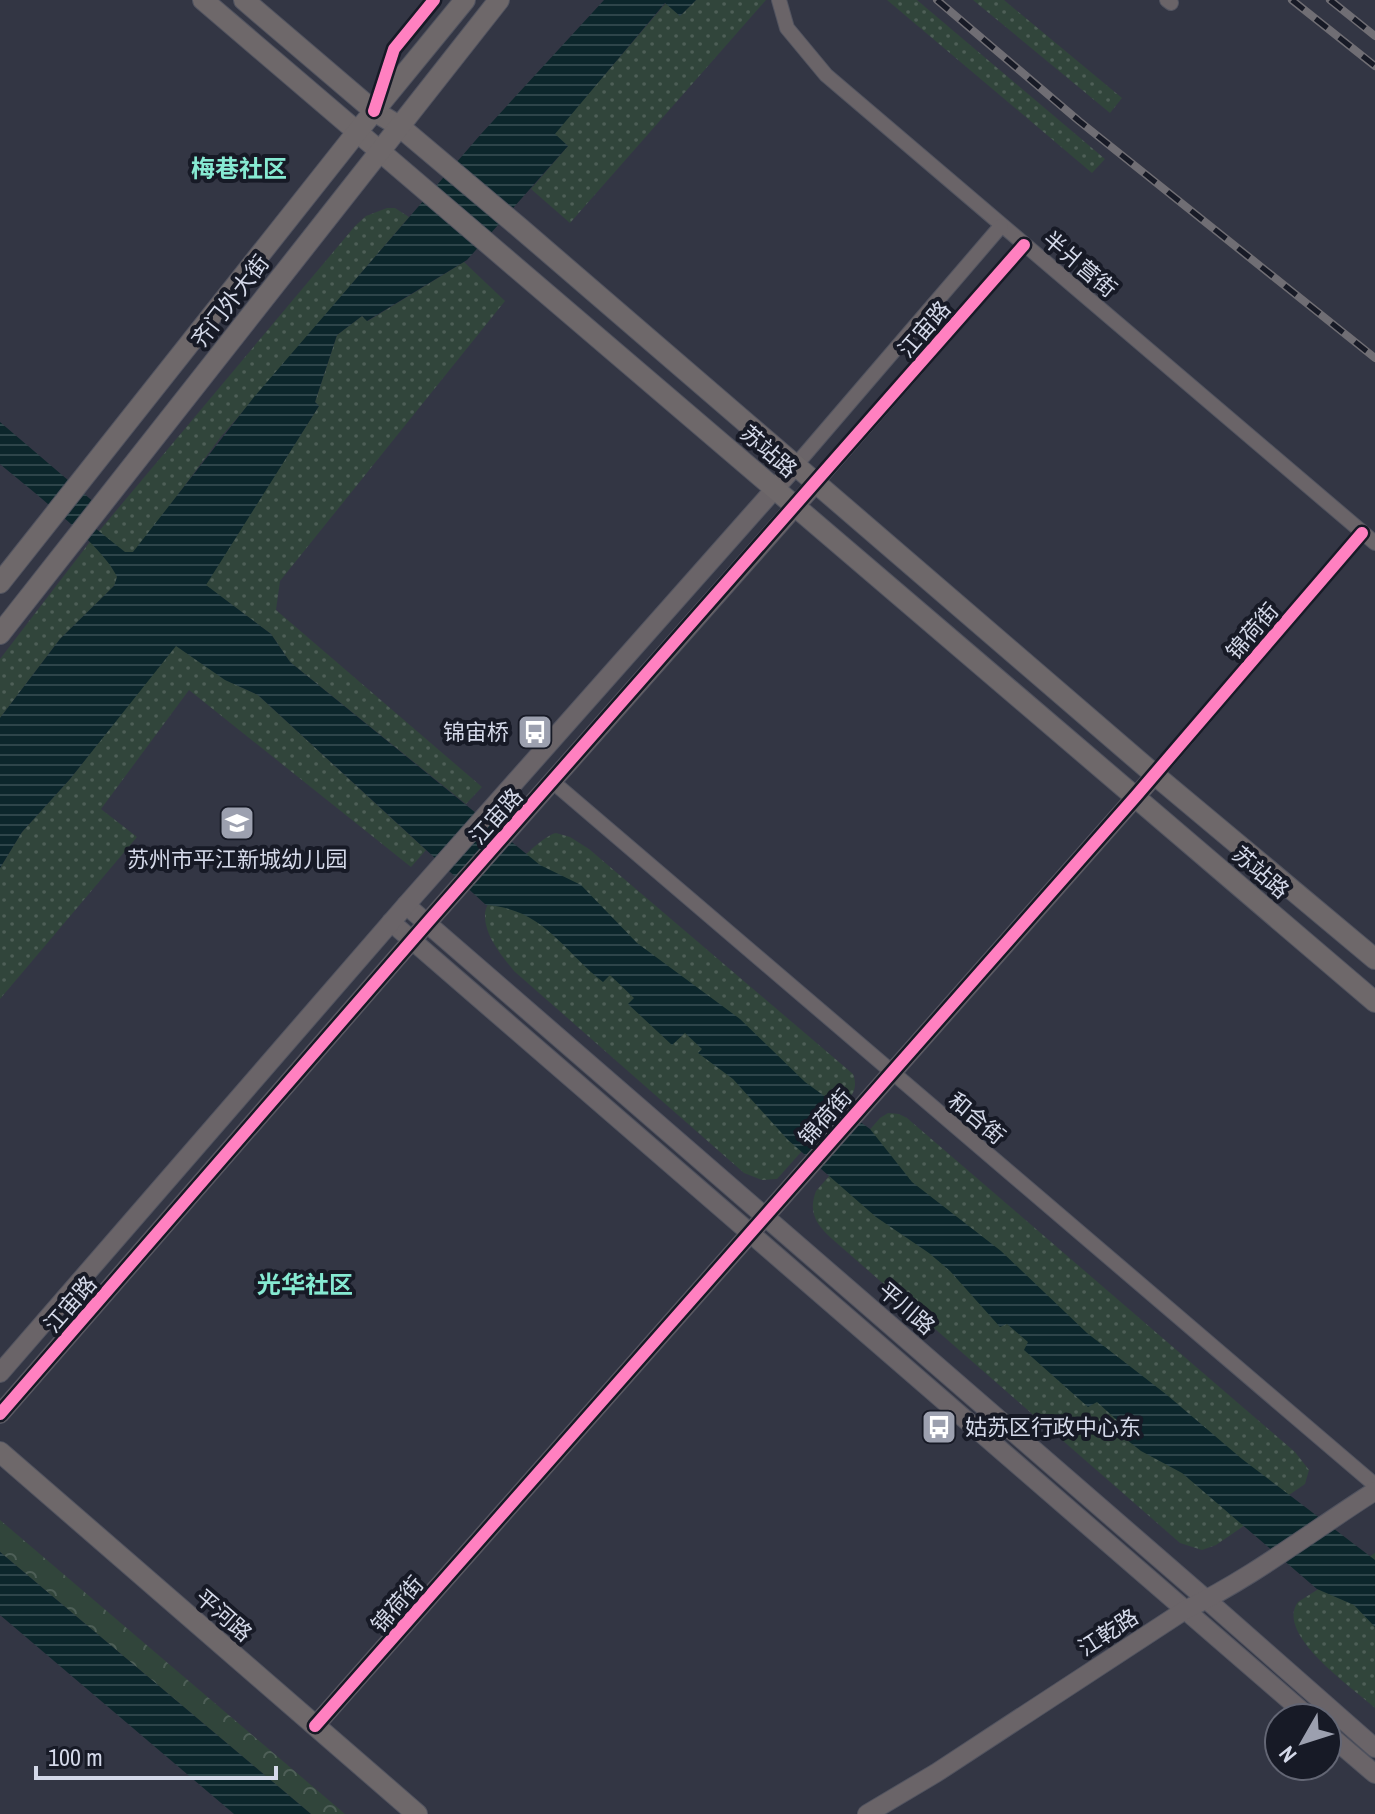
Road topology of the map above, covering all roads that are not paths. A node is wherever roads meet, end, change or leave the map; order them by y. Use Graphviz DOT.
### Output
graph roads {
  1 [pos="203,0"];
  2 [pos="244,0"];
  3 [pos="465,0"];
  4 [pos="499,0"];
  5 [pos="779,0"];
  6 [pos="374,111"];
  7 [pos="399,126"];
  8 [pos="357,132"];
  9 [pos="379,151"];
  10 [pos="1001,226"];
  11 [pos="1024,245"];
  12 [pos="795,466"];
  13 [pos="816,483"];
  14 [pos="776,488"];
  15 [pos="796,506"];
  16 [pos="1362,533"];
  17 [pos="1375,543"];
  18 [pos="0,583"];
  19 [pos="0,634"];
  20 [pos="1155,775"];
  21 [pos="553,782"];
  22 [pos="1136,796"];
  23 [pos="406,905"];
  24 [pos="391,922"];
  25 [pos="427,923"];
  26 [pos="412,941"];
  27 [pos="1375,959"];
  28 [pos="1375,1002"];
  29 [pos="891,1074"];
  30 [pos="764,1216"];
  31 [pos="749,1234"];
  32 [pos="0,1373"];
  33 [pos="0,1414"];
  34 [pos="0,1452"];
  35 [pos="1375,1488"];
  36 [pos="1207,1600"];
  37 [pos="1185,1610"];
  38 [pos="1291,1702"];
  39 [pos="315,1726"];
  40 [pos="1343,1747"];
  41 [pos="1375,1748"];
  42 [pos="1375,1774"];
  43 [pos="417,1814"];
  44 [pos="867,1814"];
  1 -- 8 [label="main road, 苏站路"];
  2 -- 6 [label="main road, 苏站路"];
  3 -- 6 [label="main road, 齐门外大街"];
  4 -- 7 [label="main road, 齐门外大街"];
  5 -- 10 [label="street, 半爿营街"];
  6 -- 7 [label="main road, 苏站路"];
  6 -- 8 [label="main road, 齐门外大街"];
  7 -- 9 [label="main road, 齐门外大街"];
  7 -- 12 [label="main road, 苏站路"];
  8 -- 9 [label="main road, 苏站路"];
  8 -- 18 [label="main road, 齐门外大街"];
  9 -- 14 [label="main road, 苏站路"];
  9 -- 19 [label="main road, 齐门外大街"];
  10 -- 11 [label="street, 半爿营街"];
  10 -- 12 [label="street, 江宙路"];
  11 -- 13 [label="street, 江宙路"];
  11 -- 16 [label="street, 半爿营街"];
  12 -- 13 [label="main road, 苏站路"];
  12 -- 14 [label="street, 江宙路"];
  13 -- 15 [label="street, 江宙路"];
  13 -- 20 [label="main road, 苏站路"];
  14 -- 15 [label="main road, 苏站路"];
  14 -- 23 [label="street, 江宙路"];
  15 -- 21 [label="street, 江宙路"];
  15 -- 22 [label="main road, 苏站路"];
  16 -- 17 [label="street, 半爿营街"];
  16 -- 20 [label="street, 锦荷街"];
  20 -- 22 [label="street, 锦荷街"];
  20 -- 27 [label="main road, 苏站路"];
  21 -- 25 [label="street, 江宙路"];
  21 -- 29 [label="street, 和合街"];
  22 -- 28 [label="main road, 苏站路"];
  22 -- 29 [label="street, 锦荷街"];
  23 -- 24 [label="street, 江宙路"];
  23 -- 25 [label="street, 平川路"];
  24 -- 26 [label="street"];
  24 -- 32 [label="street, 江宙路"];
  25 -- 26 [label="street, 江宙路"];
  25 -- 30 [label="street, 平川路"];
  26 -- 31 [label="street"];
  26 -- 33 [label="street, 江宙路"];
  29 -- 30 [label="street, 锦荷街"];
  29 -- 35 [label="street, 和合街"];
  30 -- 31 [label="street, 锦荷街"];
  30 -- 36 [label="street, 平川路"];
  31 -- 37 [label="street"];
  31 -- 39 [label="street, 锦荷街"];
  34 -- 39 [label="main road, 平河路"];
  35 -- 36 [label="street, 江乾路"];
  36 -- 37 [label="street, 江乾路"];
  36 -- 41 [label="street, 平川路"];
  37 -- 38 [label="street"];
  37 -- 44 [label="street, 江乾路"];
  39 -- 43 [label="main road, 平河路"];
  40 -- 42 [label="street"];
}
